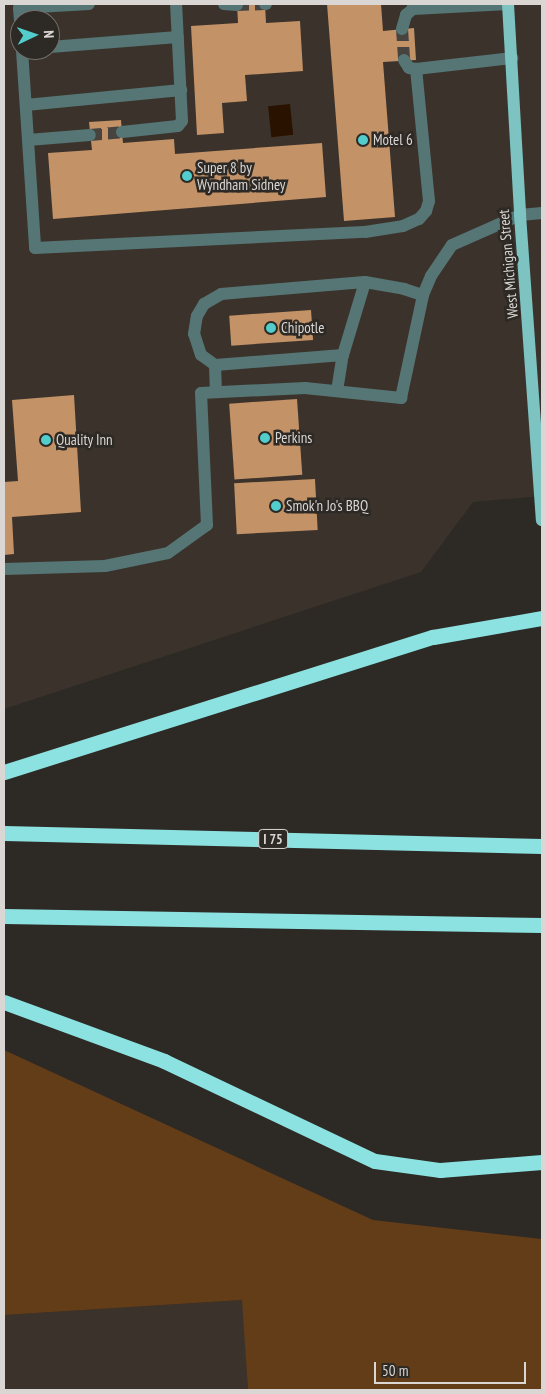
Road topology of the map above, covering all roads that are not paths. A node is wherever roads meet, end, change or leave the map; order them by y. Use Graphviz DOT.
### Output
graph roads {
  1 [pos="89,4"];
  2 [pos="176,4"];
  3 [pos="224,4"];
  4 [pos="508,4"];
  5 [pos="237,5"];
  6 [pos="413,6"];
  7 [pos="19,10"];
  8 [pos="402,29"];
  9 [pos="178,38"];
  10 [pos="60,46"];
  11 [pos="512,58"];
  12 [pos="23,60"];
  13 [pos="404,60"];
  14 [pos="416,70"];
  15 [pos="181,90"];
  16 [pos="26,105"];
  17 [pos="122,132"];
  18 [pos="90,135"];
  19 [pos="28,140"];
  20 [pos="542,213"];
  21 [pos="520,215"];
  22 [pos="365,282"];
  23 [pos="423,295"];
  24 [pos="342,354"];
  25 [pos="215,365"];
  26 [pos="337,391"];
  27 [pos="216,392"];
  28 [pos="542,520"];
  29 [pos="4,569"];
  30 [pos="542,618"];
  31 [pos="4,772"];
  32 [pos="4,833"];
  33 [pos="542,846"];
  34 [pos="4,916"];
  35 [pos="542,925"];
  36 [pos="4,1002"];
  37 [pos="542,1162"];
  1 -- 7 [label="street"];
  2 -- 9 [label="street"];
  3 -- 5 [label="street"];
  4 -- 6 [label="street"];
  4 -- 11 [label="main road, West Michigan Street"];
  6 -- 8 [label="street"];
  9 -- 10 [label="street"];
  9 -- 15 [label="street"];
  11 -- 14 [label="street"];
  11 -- 21 [label="main road, West Michigan Street"];
  12 -- 16 [label="street"];
  13 -- 14 [label="street"];
  14 -- 19 [label="street"];
  15 -- 16 [label="street"];
  15 -- 17 [label="street"];
  16 -- 19 [label="street"];
  18 -- 19 [label="street"];
  20 -- 21 [label="street"];
  21 -- 23 [label="street"];
  21 -- 28 [label="main road, West Michigan Street"];
  22 -- 23 [label="street"];
  22 -- 24 [label="street"];
  22 -- 25 [label="street"];
  23 -- 26 [label="street"];
  24 -- 25 [label="street"];
  24 -- 26 [label="street"];
  25 -- 27 [label="street"];
  26 -- 27 [label="street"];
  27 -- 29 [label="street"];
  30 -- 31 [label="highway"];
  32 -- 33 [label="highway, I 75"];
  34 -- 35 [label="highway"];
  36 -- 37 [label="highway"];
}
